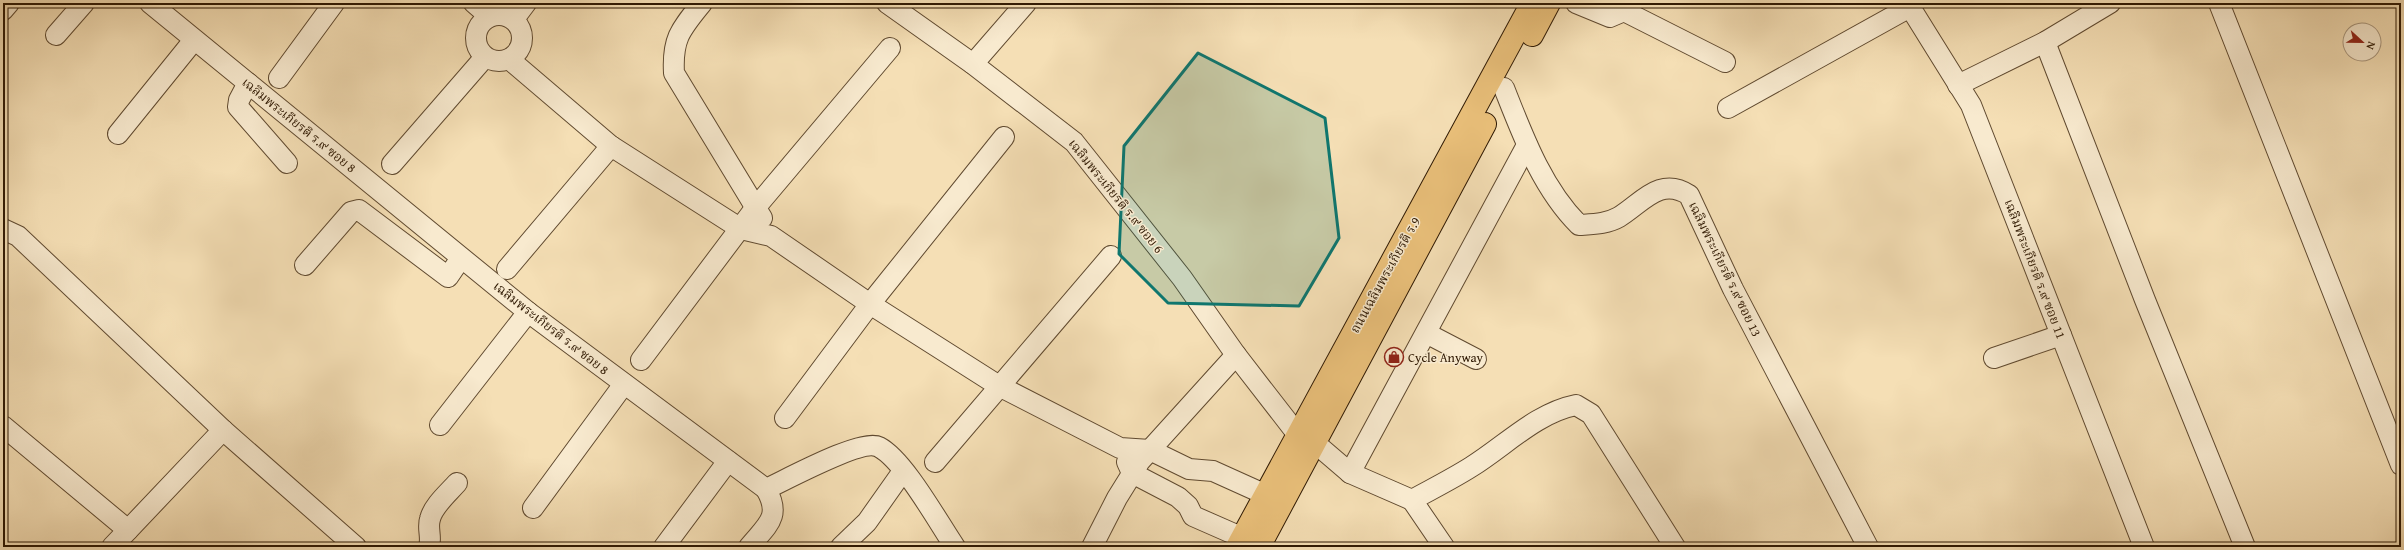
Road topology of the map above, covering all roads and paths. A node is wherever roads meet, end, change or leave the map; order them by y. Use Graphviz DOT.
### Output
graph roads {
  1 [pos="9,3"];
  2 [pos="84,3"];
  3 [pos="150,3"];
  4 [pos="334,3"];
  5 [pos="474,3"];
  6 [pos="526,3"];
  7 [pos="702,3"];
  8 [pos="887,3"];
  9 [pos="1026,3"];
  10 [pos="1532,3"];
  11 [pos="1549,3"];
  12 [pos="1578,3"];
  13 [pos="2110,3"];
  14 [pos="2219,3"];
  15 [pos="1907,5"];
  16 [pos="1626,7"];
  17 [pos="3,10"];
  18 [pos="489,16"];
  19 [pos="514,20"];
  20 [pos="56,35"];
  21 [pos="194,40"];
  22 [pos="2045,42"];
  23 [pos="890,48"];
  24 [pos="485,56"];
  25 [pos="509,59"];
  26 [pos="1725,62"];
  27 [pos="973,64"];
  28 [pos="279,78"];
  29 [pos="248,83"];
  30 [pos="1958,85"];
  31 [pos="1504,88"];
  32 [pos="1728,108"];
  33 [pos="118,134"];
  34 [pos="1004,137"];
  35 [pos="1526,145"];
  36 [pos="611,146"];
  37 [pos="287,163"];
  38 [pos="392,164"];
  39 [pos="756,207"];
  40 [pos="3,229"];
  41 [pos="741,230"];
  42 [pos="771,236"];
  43 [pos="1111,256"];
  44 [pos="461,258"];
  45 [pos="305,265"];
  46 [pos="507,269"];
  47 [pos="870,304"];
  48 [pos="528,312"];
  49 [pos="1426,333"];
  50 [pos="2060,334"];
  51 [pos="1236,355"];
  52 [pos="1994,358"];
  53 [pos="1476,359"];
  54 [pos="641,360"];
  55 [pos="624,384"];
  56 [pos="999,386"];
  57 [pos="785,418"];
  58 [pos="440,425"];
  59 [pos="3,426"];
  60 [pos="222,430"];
  61 [pos="1306,439"];
  62 [pos="1120,448"];
  63 [pos="1150,450"];
  64 [pos="728,461"];
  65 [pos="935,462"];
  66 [pos="2401,466"];
  67 [pos="903,471"];
  68 [pos="1132,473"];
  69 [pos="1350,473"];
  70 [pos="457,484"];
  71 [pos="766,489"];
  72 [pos="1264,494"];
  73 [pos="1412,500"];
  74 [pos="533,508"];
  75 [pos="128,530"];
  76 [pos="1246,545"];
  77 [pos="112,547"];
  78 [pos="356,547"];
  79 [pos="429,547"];
  80 [pos="664,547"];
  81 [pos="749,547"];
  82 [pos="841,547"];
  83 [pos="954,547"];
  84 [pos="1092,547"];
  85 [pos="1444,547"];
  86 [pos="1675,547"];
  87 [pos="1868,547"];
  88 [pos="2144,547"];
  89 [pos="2245,547"];
  1 -- 17 [label="street"];
  2 -- 20 [label="street"];
  3 -- 21 [label="street, เฉลิมพระเกียรติ ร.๙ ซอย 8"];
  4 -- 28 [label="street"];
  5 -- 18 [label="street"];
  6 -- 19 [label="street"];
  7 -- 39 [label="street"];
  8 -- 27 [label="street, เฉลิมพระเกียรติ ร.๙ ซอย 6"];
  9 -- 27 [label="street"];
  10 -- 61 [label="main road, ถนนเฉลิมพระเกียรติ ร.9"];
  11 -- 31 [label="main road, ถนนเฉลิมพระเกียรติ ร.9"];
  12 -- 16 [label="street"];
  13 -- 22 [label="street"];
  14 -- 66 [label="street"];
  15 -- 30 [label="street, เฉลิมพระเกียรติ ร.๙ ซอย 11"];
  15 -- 32 [label="street"];
  16 -- 26 [label="street"];
  18 -- 19 [label="street"];
  18 -- 24 [label="street"];
  19 -- 25 [label="street"];
  21 -- 29 [label="street, เฉลิมพระเกียรติ ร.๙ ซอย 8"];
  21 -- 33 [label="street"];
  22 -- 30 [label="street"];
  22 -- 89 [label="street"];
  23 -- 39 [label="street"];
  24 -- 25 [label="street"];
  24 -- 38 [label="street"];
  25 -- 36 [label="street"];
  27 -- 51 [label="street, เฉลิมพระเกียรติ ร.๙ ซอย 6"];
  29 -- 37 [label="street"];
  29 -- 44 [label="street, เฉลิมพระเกียรติ ร.๙ ซอย 8"];
  30 -- 50 [label="street, เฉลิมพระเกียรติ ร.๙ ซอย 11"];
  31 -- 35 [label="street, เฉลิมพระเกียรติ ร.๙ ซอย 13"];
  31 -- 61 [label="main road, ถนนเฉลิมพระเกียรติ ร.9"];
  34 -- 47 [label="street"];
  35 -- 49 [label="street"];
  35 -- 87 [label="street, เฉลิมพระเกียรติ ร.๙ ซอย 13"];
  36 -- 41 [label="street"];
  36 -- 46 [label="street"];
  39 -- 41 [label="street"];
  39 -- 42 [label="street"];
  40 -- 60 [label="street"];
  41 -- 42 [label="street"];
  41 -- 54 [label="street"];
  42 -- 47 [label="street"];
  43 -- 56 [label="street"];
  44 -- 45 [label="street"];
  44 -- 48 [label="street, เฉลิมพระเกียรติ ร.๙ ซอย 8"];
  47 -- 56 [label="street"];
  47 -- 57 [label="street"];
  48 -- 55 [label="street, เฉลิมพระเกียรติ ร.๙ ซอย 8"];
  48 -- 58 [label="street"];
  49 -- 53 [label="street"];
  49 -- 69 [label="street"];
  50 -- 52 [label="street"];
  50 -- 88 [label="street, เฉลิมพระเกียรติ ร.๙ ซอย 11"];
  51 -- 61 [label="street, เฉลิมพระเกียรติ ร.๙ ซอย 6"];
  51 -- 63 [label="street"];
  55 -- 64 [label="street, เฉลิมพระเกียรติ ร.๙ ซอย 8"];
  55 -- 74 [label="street"];
  56 -- 62 [label="street"];
  56 -- 65 [label="street"];
  59 -- 75 [label="street"];
  60 -- 75 [label="street"];
  60 -- 78 [label="street"];
  61 -- 69 [label="street, เฉลิมพระเกียรติ ร.๙ ซอย 6"];
  61 -- 72 [label="main road, ถนนเฉลิมพระเกียรติ ร.9"];
  61 -- 76 [label="main road, ถนนเฉลิมพระเกียรติ ร.9"];
  62 -- 63 [label="street"];
  62 -- 68 [label="street"];
  63 -- 68 [label="street"];
  63 -- 72 [label="street"];
  64 -- 71 [label="street, เฉลิมพระเกียรติ ร.๙ ซอย 8"];
  64 -- 80 [label="street"];
  67 -- 71 [label="street"];
  67 -- 82 [label="street"];
  67 -- 83 [label="street"];
  68 -- 76 [label="street"];
  68 -- 84 [label="street"];
  69 -- 73 [label="street, เฉลิมพระเกียรติ ร.๙ ซอย 6"];
  70 -- 79 [label="street"];
  71 -- 81 [label="street"];
  72 -- 76 [label="main road, ถนนเฉลิมพระเกียรติ ร.9"];
  73 -- 85 [label="street"];
  73 -- 86 [label="street"];
  75 -- 77 [label="street"];
}
